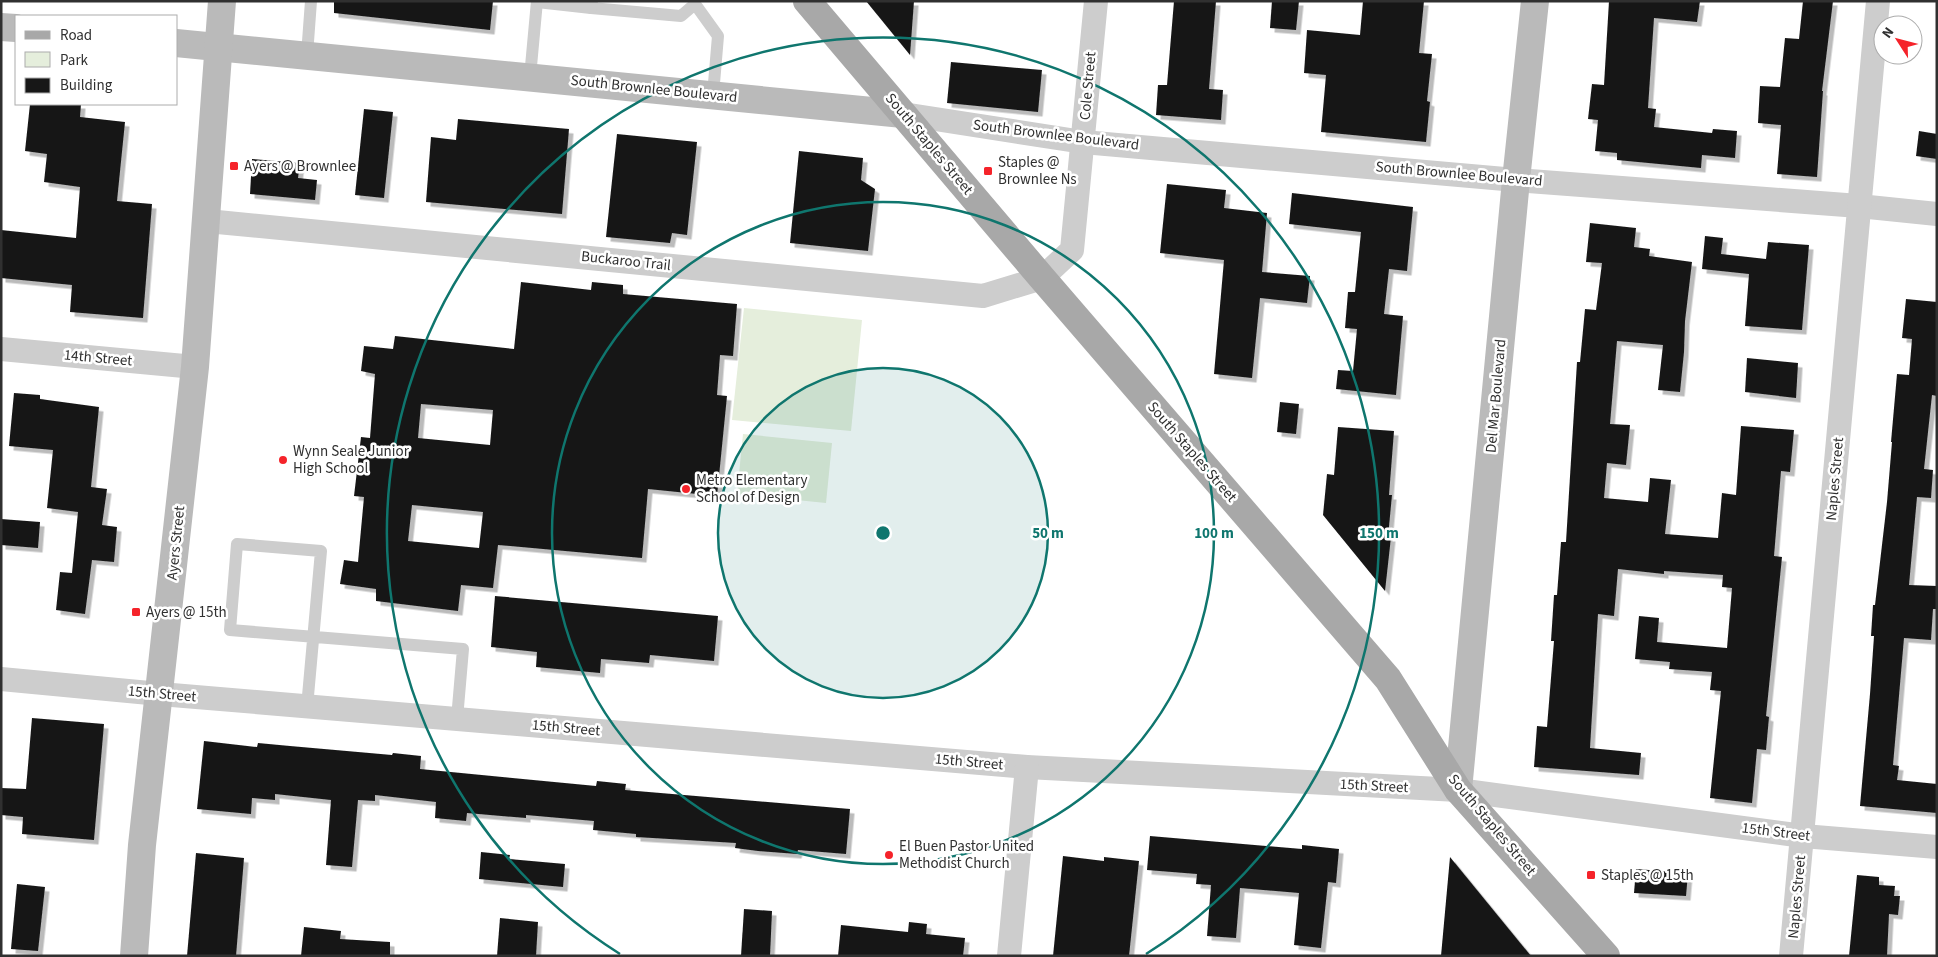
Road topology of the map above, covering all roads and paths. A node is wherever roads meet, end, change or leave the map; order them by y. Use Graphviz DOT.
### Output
graph roads {
  1 [pos="222,1"];
  2 [pos="311,1"];
  3 [pos="807,1"];
  4 [pos="1096,1"];
  5 [pos="1535,1"];
  6 [pos="1878,1"];
  7 [pos="537,2"];
  8 [pos="694,3"];
  9 [pos="591,5"];
  10 [pos="1,27"];
  11 [pos="15,28"];
  12 [pos="178,43"];
  13 [pos="217,47"];
  14 [pos="308,55"];
  15 [pos="530,77"];
  16 [pos="713,95"];
  17 [pos="903,114"];
  18 [pos="1083,142"];
  19 [pos="1516,180"];
  20 [pos="1859,206"];
  21 [pos="1937,214"];
  22 [pos="207,220"];
  23 [pos="1042,278"];
  24 [pos="1,349"];
  25 [pos="195,367"];
  26 [pos="312,637"];
  27 [pos="1,679"];
  28 [pos="160,694"];
  29 [pos="307,707"];
  30 [pos="457,719"];
  31 [pos="1027,767"];
  32 [pos="1458,790"];
  33 [pos="1802,836"];
  34 [pos="1937,847"];
  35 [pos="134,956"];
  36 [pos="1009,956"];
  37 [pos="1606,956"];
  38 [pos="1791,956"];
  1 -- 13 [label="main road, Ayers Street"];
  2 -- 14 [label="lane"];
  3 -- 17 [label="main road, South Staples Street"];
  4 -- 18 [label="street, Cole Street"];
  5 -- 19 [label="main road, Del Mar Boulevard"];
  6 -- 20 [label="street, Naples Street"];
  7 -- 9 [label="lane"];
  7 -- 15 [label="lane"];
  8 -- 9 [label="lane"];
  8 -- 16 [label="lane"];
  10 -- 11 [label="main road"];
  12 -- 13 [label="main road, South Brownlee Boulevard"];
  13 -- 14 [label="main road, South Brownlee Boulevard"];
  13 -- 22 [label="main road, Ayers Street"];
  14 -- 15 [label="main road, South Brownlee Boulevard"];
  15 -- 16 [label="main road, South Brownlee Boulevard"];
  16 -- 17 [label="main road, South Brownlee Boulevard"];
  17 -- 18 [label="street, South Brownlee Boulevard"];
  17 -- 23 [label="main road, South Staples Street"];
  18 -- 19 [label="street, South Brownlee Boulevard"];
  18 -- 23 [label="street, Cole Street"];
  19 -- 20 [label="street, South Brownlee Boulevard"];
  19 -- 32 [label="main road, Del Mar Boulevard"];
  20 -- 21 [label="street, South Brownlee Boulevard"];
  20 -- 33 [label="street, Naples Street"];
  22 -- 23 [label="street, Buckaroo Trail"];
  22 -- 25 [label="main road, Ayers Street"];
  23 -- 32 [label="main road, South Staples Street"];
  24 -- 25 [label="street, 14th Street"];
  25 -- 28 [label="main road, Ayers Street"];
  26 -- 26 [label="lane"];
  26 -- 29 [label="lane"];
  26 -- 30 [label="lane"];
  27 -- 28 [label="street, 15th Street"];
  28 -- 29 [label="street, 15th Street"];
  28 -- 35 [label="main road, Ayers Street"];
  29 -- 30 [label="street, 15th Street"];
  30 -- 31 [label="street, 15th Street"];
  31 -- 32 [label="street, 15th Street"];
  31 -- 36 [label="street"];
  32 -- 33 [label="street, 15th Street"];
  32 -- 37 [label="main road, South Staples Street"];
  33 -- 34 [label="street, 15th Street"];
  33 -- 38 [label="street, Naples Street"];
}
